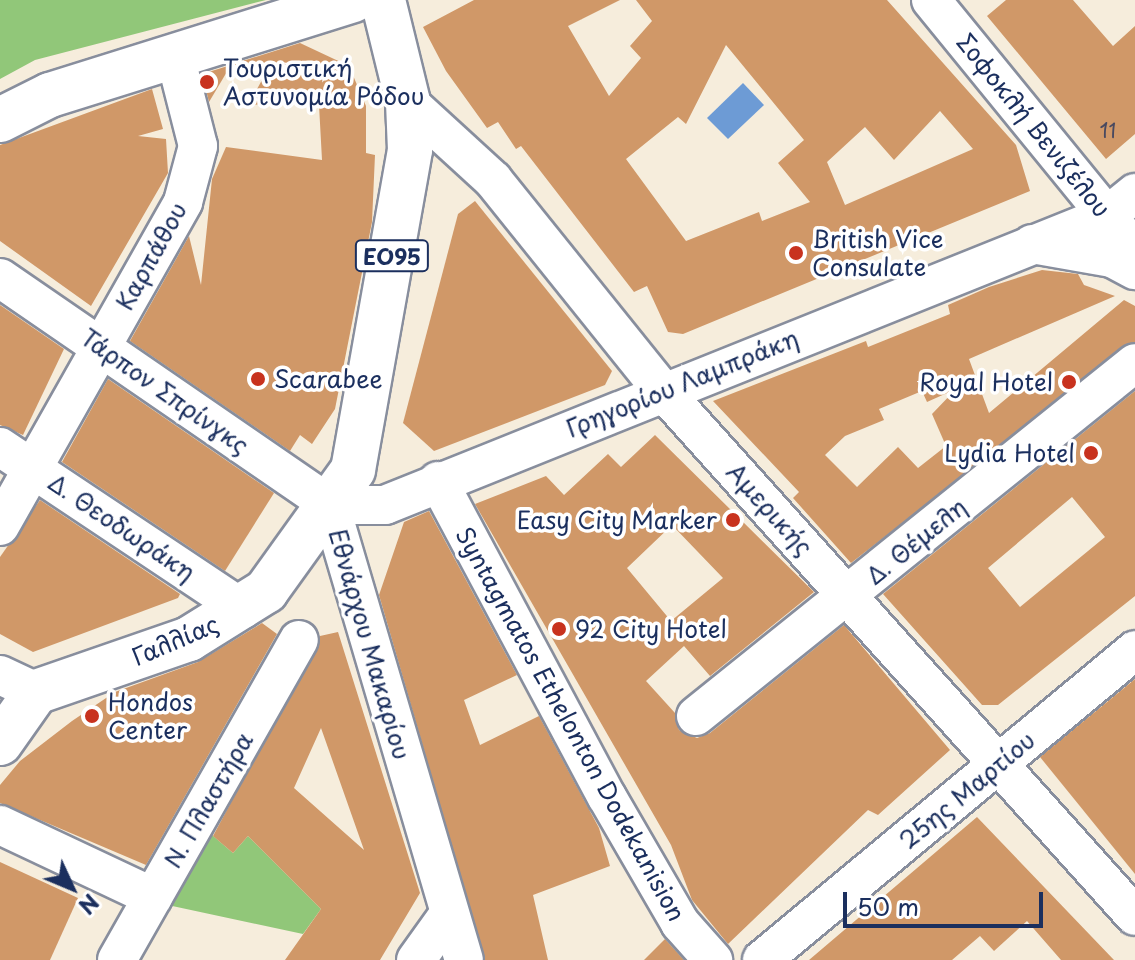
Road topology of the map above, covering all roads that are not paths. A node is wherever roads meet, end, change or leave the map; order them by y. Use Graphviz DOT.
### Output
graph roads {
  1 [pos="354,0"];
  2 [pos="383,0"];
  3 [pos="931,0"];
  4 [pos="306,15"];
  5 [pos="175,56"];
  6 [pos="406,91"];
  7 [pos="0,120"];
  8 [pos="1121,204"];
  9 [pos="1032,244"];
  10 [pos="1135,250"];
  11 [pos="1135,270"];
  12 [pos="0,278"];
  13 [pos="101,346"];
  14 [pos="1135,363"];
  15 [pos="662,390"];
  16 [pos="0,447"];
  17 [pos="33,465"];
  18 [pos="438,481"];
  19 [pos="330,505"];
  20 [pos="0,526"];
  21 [pos="849,595"];
  22 [pos="243,609"];
  23 [pos="299,640"];
  24 [pos="1135,650"];
  25 [pos="18,683"];
  26 [pos="696,716"];
  27 [pos="0,743"];
  28 [pos="998,765"];
  29 [pos="0,825"];
  30 [pos="153,897"];
  31 [pos="449,914"];
  32 [pos="1135,916"];
  33 [pos="117,960"];
  34 [pos="416,960"];
  35 [pos="464,960"];
  36 [pos="713,960"];
  37 [pos="762,960"];
  1 -- 4 [label="main road"];
  2 -- 6 [label="main road, Εθνάρχου Μακαρίου / ΕΟ95"];
  3 -- 8 [label="street, Σοφοκλή Βενιζέλου"];
  4 -- 5 [label="main road"];
  4 -- 6 [label="main road"];
  5 -- 7 [label="main road"];
  5 -- 13 [label="street, Καρπάθου"];
  6 -- 15 [label="street, Αμερικής"];
  6 -- 19 [label="main road, Εθνάρχου Μακαρίου / ΕΟ95"];
  8 -- 9 [label="street, Γρηγορίου Λαμπράκη"];
  8 -- 10 [label="street, Σοφοκλή Βενιζέλου"];
  9 -- 11 [label="street"];
  9 -- 15 [label="street, Γρηγορίου Λαμπράκη"];
  12 -- 13 [label="street, Τάρπον Σπρίνγκς"];
  13 -- 17 [label="street, Καρπάθου"];
  13 -- 19 [label="street, Τάρπον Σπρίνγκς"];
  14 -- 21 [label="street, Δ. Θέμελη"];
  15 -- 18 [label="street, Γρηγορίου Λαμπράκη"];
  15 -- 21 [label="street, Αμερικής"];
  16 -- 17 [label="street, Δ. Θεοδωράκη"];
  17 -- 20 [label="street, Καρπάθου"];
  17 -- 22 [label="street, Δ. Θεοδωράκη"];
  18 -- 19 [label="street, Γρηγορίου Λαμπράκη"];
  18 -- 36 [label="street, Syntagmatos Ethelonton Dodekanision"];
  19 -- 22 [label="main road, Γαλλίας / ΕΟ95"];
  19 -- 31 [label="street, Εθνάρχου Μακαρίου"];
  21 -- 26 [label="street, Δ. Θέμελη"];
  21 -- 28 [label="street, Αμερικής"];
  22 -- 25 [label="main road, Γαλλίας / ΕΟ95"];
  23 -- 30 [label="street, Ν. Πλαστήρα"];
  24 -- 28 [label="street, 25ης Μαρτίου"];
  25 -- 27 [label="main road, Γαλλίας / ΕΟ95"];
  28 -- 32 [label="street, Αμερικής"];
  28 -- 37 [label="street, 25ης Μαρτίου"];
  29 -- 30 [label="street"];
  30 -- 33 [label="street, Ν. Πλαστήρα"];
  31 -- 34 [label="street"];
  31 -- 35 [label="street, Εθνάρχου Μακαρίου"];
}
